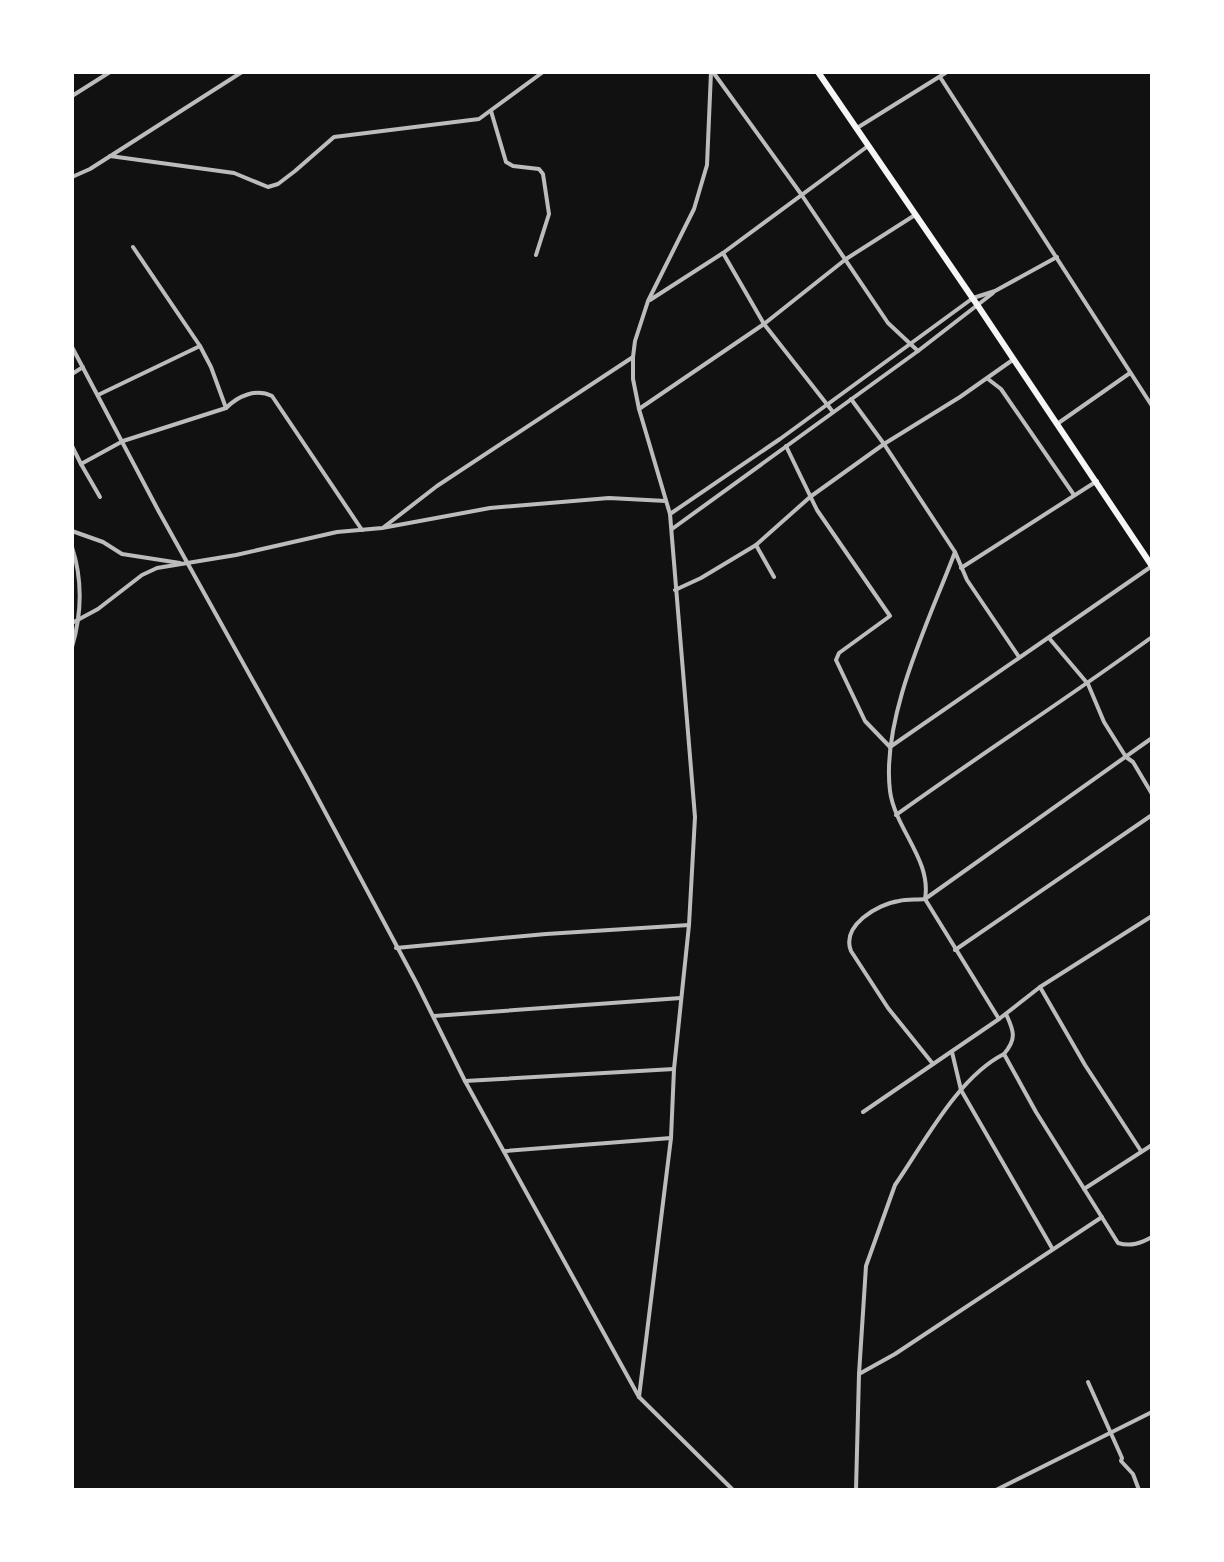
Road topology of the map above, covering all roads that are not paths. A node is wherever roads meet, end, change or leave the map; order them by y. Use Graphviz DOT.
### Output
graph roads {
  1 [pos="110,72"];
  2 [pos="242,72"];
  3 [pos="543,72"];
  4 [pos="712,72"];
  5 [pos="818,72"];
  6 [pos="947,72"];
  7 [pos="940,77"];
  8 [pos="72,96"];
  9 [pos="491,111"];
  10 [pos="857,128"];
  11 [pos="868,146"];
  12 [pos="110,156"];
  13 [pos="72,177"];
  14 [pos="801,194"];
  15 [pos="915,215"];
  16 [pos="133,247"];
  17 [pos="723,253"];
  18 [pos="536,255"];
  19 [pos="1057,257"];
  20 [pos="846,259"];
  21 [pos="995,291"];
  22 [pos="973,298"];
  23 [pos="648,301"];
  24 [pos="978,306"];
  25 [pos="764,324"];
  26 [pos="912,343"];
  27 [pos="200,346"];
  28 [pos="72,347"];
  29 [pos="918,351"];
  30 [pos="633,357"];
  31 [pos="1014,359"];
  32 [pos="83,367"];
  33 [pos="1130,373"];
  34 [pos="72,374"];
  35 [pos="988,379"];
  36 [pos="98,395"];
  37 [pos="851,399"];
  38 [pos="826,406"];
  39 [pos="1152,406"];
  40 [pos="226,408"];
  41 [pos="639,409"];
  42 [pos="833,412"];
  43 [pos="1057,424"];
  44 [pos="123,441"];
  45 [pos="884,444"];
  46 [pos="72,446"];
  47 [pos="786,446"];
  48 [pos="81,464"];
  49 [pos="1097,481"];
  50 [pos="1075,495"];
  51 [pos="100,497"];
  52 [pos="810,497"];
  53 [pos="667,501"];
  54 [pos="670,514"];
  55 [pos="382,528"];
  56 [pos="672,529"];
  57 [pos="362,530"];
  58 [pos="72,531"];
  59 [pos="756,545"];
  60 [pos="72,547"];
  61 [pos="955,552"];
  62 [pos="186,563"];
  63 [pos="1152,566"];
  64 [pos="961,568"];
  65 [pos="774,577"];
  66 [pos="675,590"];
  67 [pos="80,620"];
  68 [pos="72,623"];
  69 [pos="1152,637"];
  70 [pos="1049,638"];
  71 [pos="72,647"];
  72 [pos="1019,657"];
  73 [pos="1088,684"];
  74 [pos="1152,738"];
  75 [pos="890,747"];
  76 [pos="1126,757"];
  77 [pos="1152,794"];
  78 [pos="896,815"];
  79 [pos="1152,815"];
  80 [pos="925,899"];
  81 [pos="1152,916"];
  82 [pos="689,925"];
  83 [pos="396,948"];
  84 [pos="955,950"];
  85 [pos="1040,987"];
  86 [pos="681,998"];
  87 [pos="1006,1014"];
  88 [pos="434,1016"];
  89 [pos="999,1019"];
  90 [pos="952,1052"];
  91 [pos="1004,1054"];
  92 [pos="933,1064"];
  93 [pos="674,1069"];
  94 [pos="465,1081"];
  95 [pos="961,1090"];
  96 [pos="863,1112"];
  97 [pos="671,1138"];
  98 [pos="1152,1145"];
  99 [pos="505,1151"];
  100 [pos="1141,1151"];
  101 [pos="1084,1189"];
  102 [pos="1102,1217"];
  103 [pos="1152,1237"];
  104 [pos="1052,1249"];
  105 [pos="859,1374"];
  106 [pos="1088,1382"];
  107 [pos="639,1397"];
  108 [pos="1152,1412"];
  109 [pos="1111,1433"];
  110 [pos="733,1490"];
  111 [pos="856,1490"];
  112 [pos="996,1490"];
  113 [pos="1139,1490"];
  1 -- 8 [label="street"];
  2 -- 12 [label="street"];
  3 -- 9 [label="street"];
  4 -- 14 [label="street"];
  4 -- 23 [label="street"];
  5 -- 10 [label="main road"];
  6 -- 7 [label="street"];
  7 -- 10 [label="street"];
  7 -- 19 [label="street"];
  9 -- 12 [label="street"];
  9 -- 18 [label="street"];
  10 -- 11 [label="main road"];
  11 -- 14 [label="street"];
  11 -- 15 [label="main road"];
  12 -- 13 [label="street"];
  14 -- 17 [label="street"];
  14 -- 20 [label="street"];
  15 -- 20 [label="street"];
  15 -- 22 [label="main road"];
  16 -- 27 [label="street"];
  17 -- 23 [label="street"];
  17 -- 25 [label="street"];
  19 -- 21 [label="street"];
  19 -- 33 [label="street"];
  20 -- 25 [label="street"];
  20 -- 26 [label="street"];
  21 -- 22 [label="street"];
  21 -- 24 [label="street"];
  22 -- 24 [label="main road"];
  22 -- 26 [label="street"];
  23 -- 30 [label="street"];
  24 -- 29 [label="street"];
  24 -- 31 [label="main road"];
  25 -- 38 [label="street"];
  25 -- 41 [label="street"];
  26 -- 29 [label="street"];
  26 -- 38 [label="street"];
  27 -- 36 [label="street"];
  27 -- 40 [label="street"];
  28 -- 32 [label="street"];
  29 -- 37 [label="street"];
  30 -- 41 [label="street"];
  30 -- 55 [label="street"];
  31 -- 35 [label="street"];
  31 -- 43 [label="main road"];
  32 -- 34 [label="street"];
  32 -- 36 [label="street"];
  33 -- 39 [label="street"];
  33 -- 43 [label="street"];
  35 -- 45 [label="street"];
  35 -- 50 [label="street"];
  36 -- 44 [label="street"];
  37 -- 42 [label="street"];
  37 -- 45 [label="street"];
  38 -- 42 [label="street"];
  38 -- 54 [label="street"];
  40 -- 44 [label="street"];
  40 -- 57 [label="street"];
  41 -- 53 [label="street"];
  42 -- 47 [label="street"];
  43 -- 49 [label="main road"];
  44 -- 48 [label="street"];
  44 -- 62 [label="street"];
  45 -- 52 [label="street"];
  45 -- 61 [label="street"];
  46 -- 48 [label="street"];
  47 -- 52 [label="street"];
  47 -- 56 [label="street"];
  48 -- 51 [label="street"];
  49 -- 50 [label="street"];
  49 -- 63 [label="main road"];
  50 -- 64 [label="street"];
  52 -- 59 [label="street"];
  52 -- 75 [label="street"];
  53 -- 54 [label="street"];
  53 -- 55 [label="street"];
  54 -- 56 [label="street"];
  55 -- 57 [label="street"];
  56 -- 66 [label="street"];
  57 -- 62 [label="street"];
  58 -- 62 [label="street"];
  59 -- 65 [label="street"];
  59 -- 66 [label="street"];
  60 -- 67 [label="street"];
  61 -- 64 [label="street"];
  61 -- 75 [label="street"];
  62 -- 67 [label="street"];
  62 -- 83 [label="street"];
  63 -- 70 [label="street"];
  64 -- 72 [label="street"];
  66 -- 82 [label="street"];
  67 -- 68 [label="street"];
  67 -- 71 [label="street"];
  69 -- 73 [label="street"];
  70 -- 72 [label="street"];
  70 -- 73 [label="street"];
  72 -- 75 [label="street"];
  73 -- 76 [label="street"];
  73 -- 78 [label="street"];
  74 -- 76 [label="street"];
  75 -- 78 [label="street"];
  76 -- 77 [label="street"];
  76 -- 80 [label="street"];
  78 -- 80 [label="street"];
  79 -- 84 [label="street"];
  80 -- 84 [label="street"];
  80 -- 92 [label="street"];
  81 -- 85 [label="street"];
  82 -- 83 [label="street"];
  82 -- 86 [label="street"];
  83 -- 88 [label="street"];
  84 -- 89 [label="street"];
  85 -- 87 [label="street"];
  85 -- 100 [label="street"];
  86 -- 88 [label="street"];
  86 -- 93 [label="street"];
  87 -- 89 [label="street"];
  87 -- 91 [label="street"];
  88 -- 94 [label="street"];
  89 -- 90 [label="street"];
  90 -- 92 [label="street"];
  90 -- 95 [label="street"];
  91 -- 95 [label="street"];
  91 -- 101 [label="street"];
  92 -- 96 [label="street"];
  93 -- 94 [label="street"];
  93 -- 97 [label="street"];
  94 -- 99 [label="street"];
  95 -- 104 [label="street"];
  95 -- 105 [label="street"];
  97 -- 99 [label="street"];
  97 -- 107 [label="street"];
  98 -- 100 [label="street"];
  99 -- 107 [label="street"];
  100 -- 101 [label="street"];
  101 -- 102 [label="street"];
  102 -- 103 [label="street"];
  102 -- 104 [label="street"];
  104 -- 105 [label="street"];
  105 -- 111 [label="street"];
  106 -- 109 [label="street"];
  107 -- 110 [label="street"];
  108 -- 109 [label="street"];
  109 -- 112 [label="street"];
  109 -- 113 [label="street"];
}
